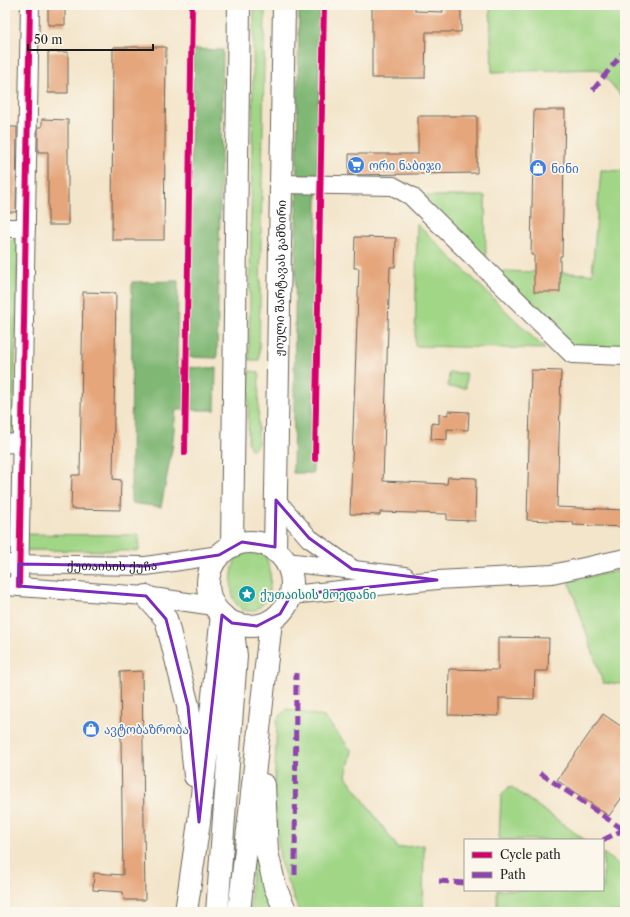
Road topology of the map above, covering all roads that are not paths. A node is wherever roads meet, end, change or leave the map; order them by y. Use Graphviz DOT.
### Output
graph roads {
  1 [pos="30,5"];
  2 [pos="239,5"];
  3 [pos="284,5"];
  4 [pos="281,184"];
  5 [pos="5,228"];
  6 [pos="26,228"];
  7 [pos="625,356"];
  8 [pos="13,443"];
  9 [pos="276,500"];
  10 [pos="225,550"];
  11 [pos="280,556"];
  12 [pos="625,558"];
  13 [pos="12,564"];
  14 [pos="352,569"];
  15 [pos="437,580"];
  16 [pos="12,586"];
  17 [pos="291,595"];
  18 [pos="146,596"];
  19 [pos="223,615"];
  20 [pos="271,621"];
  21 [pos="261,710"];
  22 [pos="199,822"];
  23 [pos="186,912"];
  24 [pos="217,912"];
  25 [pos="239,912"];
  26 [pos="286,912"];
  1 -- 6 [label="street"];
  2 -- 10 [label="main road"];
  3 -- 4 [label="main road, ჟიული შარტავას გამზირი"];
  4 -- 7 [label="street"];
  4 -- 9 [label="main road, ჟიული შარტავას გამზირი"];
  5 -- 6 [label="street"];
  6 -- 8 [label="street"];
  8 -- 13 [label="street"];
  9 -- 11 [label="main road, ჟიული შარტავას გამზირი"];
  9 -- 14 [label="street"];
  10 -- 11 [label="main road"];
  10 -- 13 [label="street, ქუთაისის ქუჩა"];
  10 -- 19 [label="main road"];
  11 -- 14 [label="street"];
  11 -- 17 [label="main road"];
  12 -- 15 [label="street"];
  13 -- 16 [label="street"];
  14 -- 15 [label="street"];
  15 -- 17 [label="street"];
  16 -- 18 [label="street"];
  17 -- 20 [label="main road"];
  18 -- 19 [label="street"];
  18 -- 22 [label="main road"];
  19 -- 20 [label="main road"];
  19 -- 22 [label="main road"];
  19 -- 24 [label="main road"];
  20 -- 21 [label="main road"];
  21 -- 25 [label="main road"];
  21 -- 26 [label="main road"];
  22 -- 23 [label="main road"];
}
